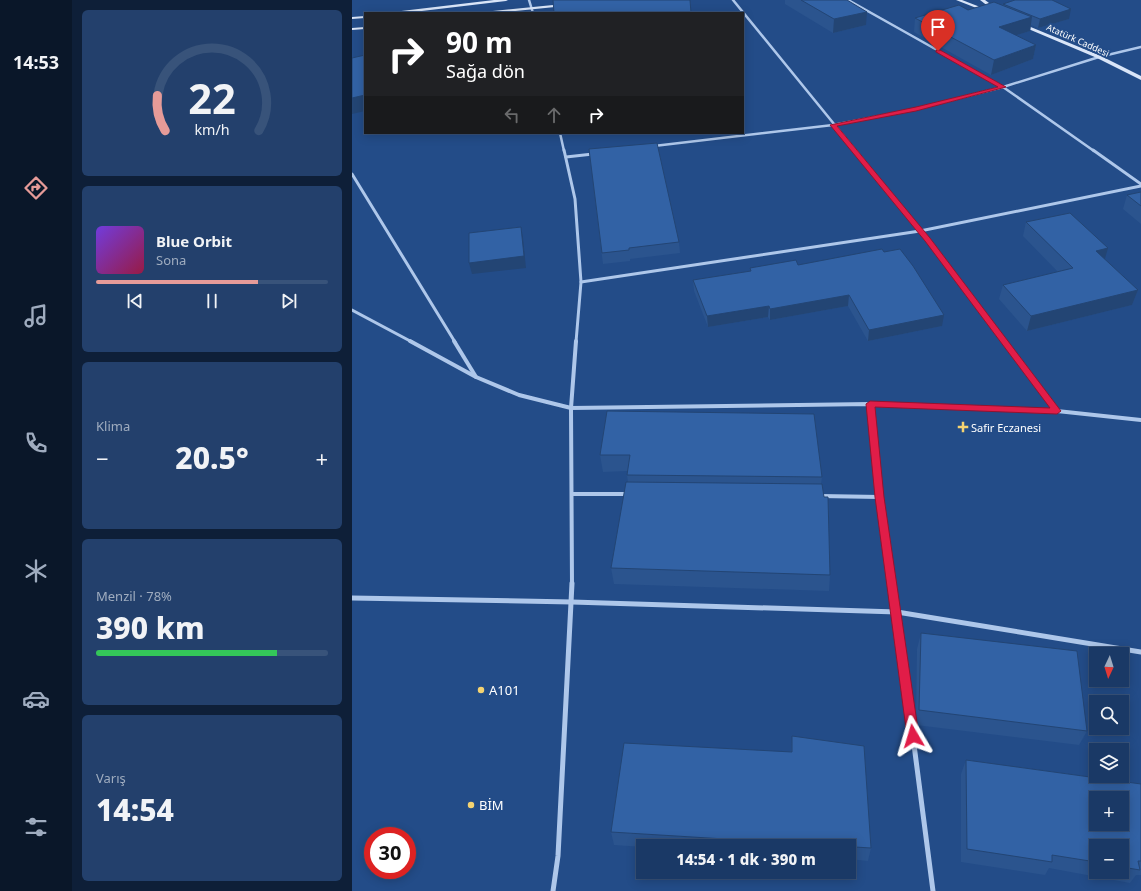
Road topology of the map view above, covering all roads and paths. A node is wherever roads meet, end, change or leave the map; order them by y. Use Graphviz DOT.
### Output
graph roads {
  1 [pos="506,0"];
  2 [pos="529,0"];
  3 [pos="733,0"];
  4 [pos="848,0"];
  5 [pos="958,0"];
  6 [pos="982,0"];
  7 [pos="570,4"];
  8 [pos="532,7"];
  9 [pos="402,12"];
  10 [pos="490,12"];
  11 [pos="533,12"];
  12 [pos="743,12"];
  13 [pos="744,14"];
  14 [pos="364,17"];
  15 [pos="352,18"];
  16 [pos="1014,21"];
  17 [pos="364,28"];
  18 [pos="352,29"];
  19 [pos="1141,47"];
  20 [pos="1099,57"];
  21 [pos="1141,78"];
  22 [pos="1003,87"];
  23 [pos="833,125"];
  24 [pos="560,134"];
  25 [pos="652,146"];
  26 [pos="597,153"];
  27 [pos="566,157"];
  28 [pos="352,174"];
  29 [pos="1141,185"];
  30 [pos="920,230"];
  31 [pos="581,282"];
  32 [pos="352,310"];
  33 [pos="476,377"];
  34 [pos="870,404"];
  35 [pos="571,408"];
  36 [pos="1057,411"];
  37 [pos="1141,420"];
  38 [pos="572,494"];
  39 [pos="635,494"];
  40 [pos="817,496"];
  41 [pos="880,497"];
  42 [pos="352,598"];
  43 [pos="572,602"];
  44 [pos="897,612"];
  45 [pos="1141,652"];
  46 [pos="554,891"];
  47 [pos="933,891"];
  1 -- 9 [label="street"];
  2 -- 8 [label="street"];
  3 -- 12 [label="street"];
  4 -- 22 [label="street"];
  5 -- 6 [label="street"];
  7 -- 8 [label="street"];
  8 -- 10 [label="street"];
  8 -- 11 [label="street"];
  13 -- 23 [label="street"];
  14 -- 15 [label="street"];
  16 -- 20 [label="street, Atatürk Caddesi"];
  17 -- 18 [label="street"];
  19 -- 20 [label="street"];
  20 -- 21 [label="street, Atatürk Caddesi"];
  20 -- 22 [label="street"];
  22 -- 23 [label="street"];
  22 -- 29 [label="street"];
  23 -- 25 [label="street"];
  23 -- 30 [label="street"];
  24 -- 27 [label="street"];
  26 -- 27 [label="street"];
  27 -- 31 [label="street"];
  28 -- 33 [label="street"];
  29 -- 30 [label="street"];
  30 -- 31 [label="street"];
  30 -- 36 [label="street"];
  31 -- 35 [label="street"];
  32 -- 33 [label="street"];
  33 -- 35 [label="street"];
  34 -- 35 [label="street"];
  34 -- 36 [label="street"];
  34 -- 41 [label="street"];
  35 -- 38 [label="street"];
  36 -- 37 [label="street"];
  38 -- 39 [label="street"];
  38 -- 43 [label="street"];
  40 -- 41 [label="street"];
  41 -- 44 [label="street"];
  42 -- 43 [label="street"];
  43 -- 44 [label="street"];
  43 -- 46 [label="street"];
  44 -- 45 [label="street"];
  44 -- 47 [label="street"];
}
